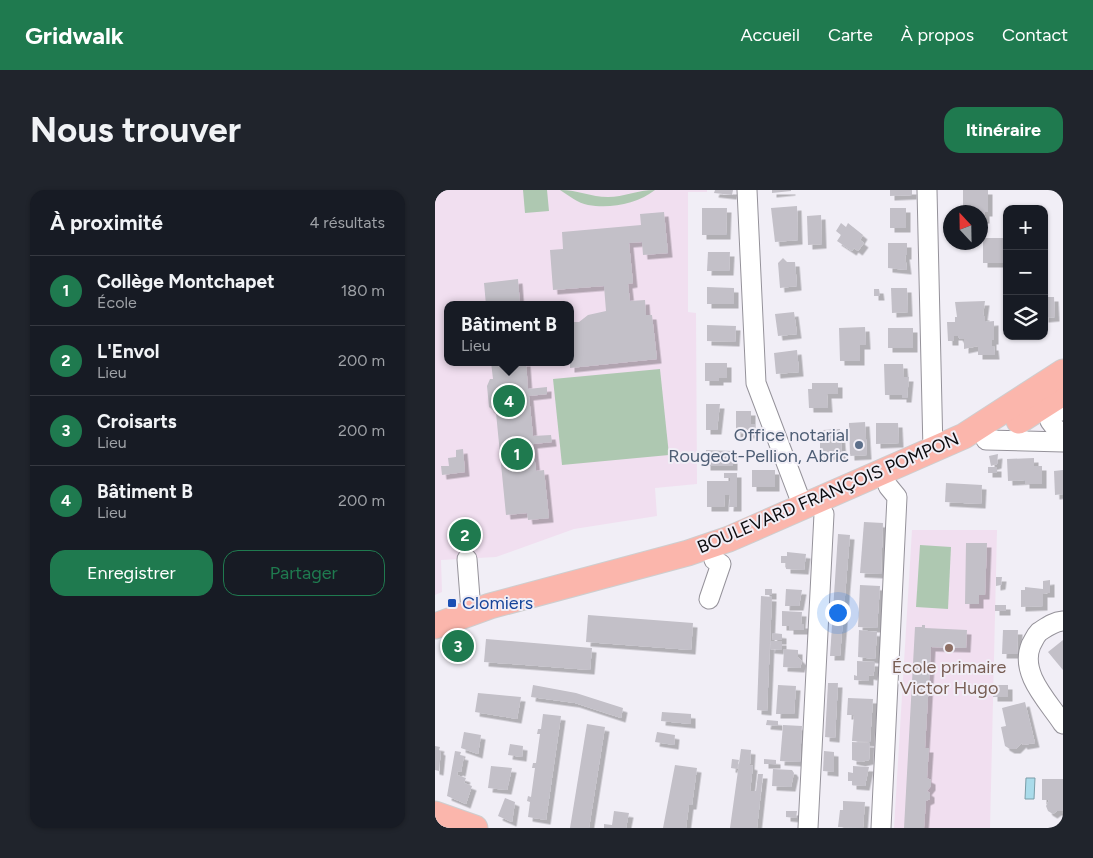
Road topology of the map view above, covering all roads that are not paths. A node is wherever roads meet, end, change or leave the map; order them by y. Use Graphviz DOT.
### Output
graph roads {
  1 [pos="747,190"];
  2 [pos="927,190"];
  3 [pos="1063,372"];
  4 [pos="1063,381"];
  5 [pos="1058,402"];
  6 [pos="1011,407"];
  7 [pos="986,440"];
  8 [pos="1063,440"];
  9 [pos="933,451"];
  10 [pos="888,486"];
  11 [pos="814,511"];
  12 [pos="467,559"];
  13 [pos="718,562"];
  14 [pos="715,599"];
  15 [pos="471,611"];
  16 [pos="1063,621"];
  17 [pos="435,626"];
  18 [pos="435,643"];
  19 [pos="1063,724"];
  20 [pos="435,814"];
  21 [pos="475,828"];
  22 [pos="808,828"];
  23 [pos="881,828"];
  1 -- 11 [label="street"];
  2 -- 9 [label="street"];
  3 -- 6 [label="main road, BOULEVARD FRANÇOIS POMPON"];
  4 -- 5 [label="main road"];
  5 -- 6 [label="main road"];
  5 -- 7 [label="main road, BOULEVARD FRANÇOIS POMPON"];
  5 -- 8 [label="street"];
  6 -- 9 [label="main road, BOULEVARD FRANÇOIS POMPON"];
  7 -- 8 [label="street"];
  7 -- 10 [label="main road, BOULEVARD FRANÇOIS POMPON"];
  9 -- 11 [label="main road, BOULEVARD FRANÇOIS POMPON"];
  10 -- 11 [label="main road, BOULEVARD FRANÇOIS POMPON"];
  10 -- 23 [label="street"];
  11 -- 13 [label="main road, BOULEVARD FRANÇOIS POMPON"];
  11 -- 15 [label="main road, BOULEVARD FRANÇOIS POMPON"];
  11 -- 22 [label="street"];
  12 -- 15 [label="street"];
  13 -- 14 [label="street"];
  13 -- 18 [label="main road, BOULEVARD FRANÇOIS POMPON"];
  15 -- 17 [label="main road, BOULEVARD FRANÇOIS POMPON"];
  16 -- 19 [label="street"];
  20 -- 21 [label="main road"];
}
